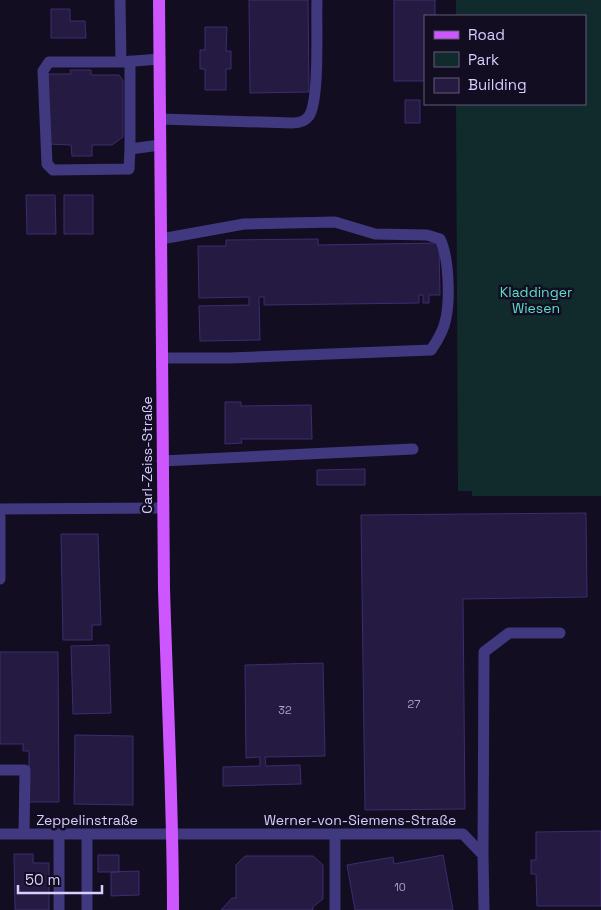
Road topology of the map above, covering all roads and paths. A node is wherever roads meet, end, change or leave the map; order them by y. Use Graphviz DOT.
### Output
graph roads {
  1 [pos="120,0"];
  2 [pos="159,0"];
  3 [pos="317,0"];
  4 [pos="160,59"];
  5 [pos="125,61"];
  6 [pos="160,119"];
  7 [pos="160,145"];
  8 [pos="130,149"];
  9 [pos="161,239"];
  10 [pos="162,358"];
  11 [pos="413,449"];
  12 [pos="162,461"];
  13 [pos="163,508"];
  14 [pos="0,509"];
  15 [pos="0,517"];
  16 [pos="0,579"];
  17 [pos="560,632"];
  18 [pos="0,770"];
  19 [pos="0,834"];
  20 [pos="24,834"];
  21 [pos="59,834"];
  22 [pos="87,835"];
  23 [pos="173,835"];
  24 [pos="335,835"];
  25 [pos="484,855"];
  26 [pos="59,910"];
  27 [pos="87,910"];
  28 [pos="174,910"];
  29 [pos="335,910"];
  30 [pos="484,910"];
  1 -- 5 [label="street"];
  2 -- 4 [label="main road, Carl-Zeiss-Straße"];
  3 -- 6 [label="street"];
  4 -- 5 [label="street"];
  4 -- 6 [label="main road, Carl-Zeiss-Straße"];
  5 -- 8 [label="street"];
  5 -- 8 [label="street"];
  6 -- 7 [label="main road, Carl-Zeiss-Straße"];
  7 -- 8 [label="street"];
  7 -- 9 [label="main road, Carl-Zeiss-Straße"];
  9 -- 10 [label="main road, Carl-Zeiss-Straße"];
  9 -- 10 [label="street"];
  10 -- 12 [label="main road, Carl-Zeiss-Straße"];
  11 -- 12 [label="street"];
  12 -- 13 [label="main road, Carl-Zeiss-Straße"];
  13 -- 14 [label="street"];
  13 -- 23 [label="main road, Carl-Zeiss-Straße"];
  15 -- 16 [label="street"];
  17 -- 25 [label="street"];
  18 -- 20 [label="street"];
  19 -- 20 [label="street, Zeppelinstraße"];
  20 -- 21 [label="street, Zeppelinstraße"];
  21 -- 22 [label="street, Zeppelinstraße"];
  21 -- 26 [label="street"];
  22 -- 23 [label="street, Zeppelinstraße"];
  22 -- 27 [label="street"];
  23 -- 24 [label="street, Werner-von-Siemens-Straße"];
  23 -- 28 [label="main road, Carl-Zeiss-Straße"];
  24 -- 25 [label="street, Werner-von-Siemens-Straße"];
  24 -- 29 [label="street"];
  25 -- 30 [label="street"];
}
